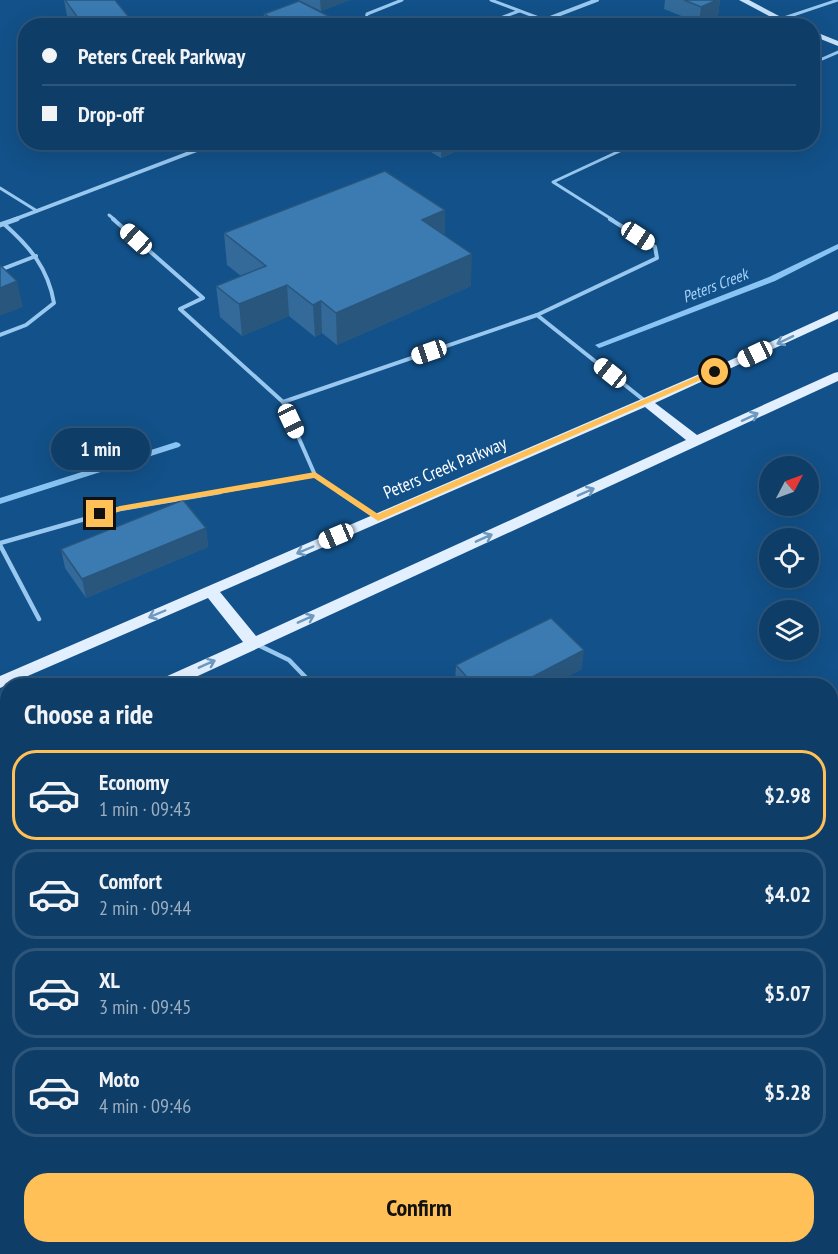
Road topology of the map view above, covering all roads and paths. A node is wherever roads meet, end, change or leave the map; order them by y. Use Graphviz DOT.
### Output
graph roads {
  1 [pos="402,0"];
  2 [pos="490,0"];
  3 [pos="597,0"];
  4 [pos="838,0"];
  5 [pos="748,1"];
  6 [pos="519,11"];
  7 [pos="366,18"];
  8 [pos="501,18"];
  9 [pos="538,18"];
  10 [pos="548,18"];
  11 [pos="779,18"];
  12 [pos="784,18"];
  13 [pos="820,36"];
  14 [pos="837,42"];
  15 [pos="838,52"];
  16 [pos="820,60"];
  17 [pos="197,150"];
  18 [pos="622,150"];
  19 [pos="0,188"];
  20 [pos="37,211"];
  21 [pos="110,215"];
  22 [pos="2,224"];
  23 [pos="36,256"];
  24 [pos="0,270"];
  25 [pos="537,315"];
  26 [pos="838,315"];
  27 [pos="0,335"];
  28 [pos="838,376"];
  29 [pos="283,402"];
  30 [pos="646,402"];
  31 [pos="696,442"];
  32 [pos="315,474"];
  33 [pos="378,518"];
  34 [pos="0,544"];
  35 [pos="211,591"];
  36 [pos="39,619"];
  37 [pos="253,643"];
  38 [pos="9,678"];
  39 [pos="177,678"];
  40 [pos="306,678"];
  1 -- 7 [label="lane"];
  2 -- 6 [label="lane"];
  3 -- 10 [label="street"];
  4 -- 12 [label="lane"];
  5 -- 11 [label="street"];
  6 -- 8 [label="lane"];
  6 -- 9 [label="lane"];
  13 -- 14 [label="street"];
  15 -- 16 [label="lane"];
  17 -- 20 [label="street"];
  18 -- 25 [label="lane"];
  19 -- 20 [label="lane"];
  20 -- 22 [label="street"];
  21 -- 29 [label="lane"];
  22 -- 23 [label="lane"];
  23 -- 24 [label="lane"];
  23 -- 27 [label="lane"];
  25 -- 29 [label="lane"];
  25 -- 30 [label="lane"];
  26 -- 30 [label="main road, Peters Creek Parkway, one-way"];
  31 -- 28 [label="main road, one-way"];
  29 -- 32 [label="lane"];
  30 -- 31 [label="main road"];
  30 -- 33 [label="main road, Peters Creek Parkway"];
  37 -- 31 [label="main road, one-way"];
  32 -- 33 [label="lane"];
  32 -- 34 [label="lane"];
  33 -- 35 [label="main road, Peters Creek Parkway, one-way"];
  34 -- 36 [label="lane"];
  35 -- 37 [label="main road"];
  35 -- 38 [label="main road, Peters Creek Parkway, one-way"];
  39 -- 37 [label="main road, one-way"];
  37 -- 40 [label="lane"];
}
